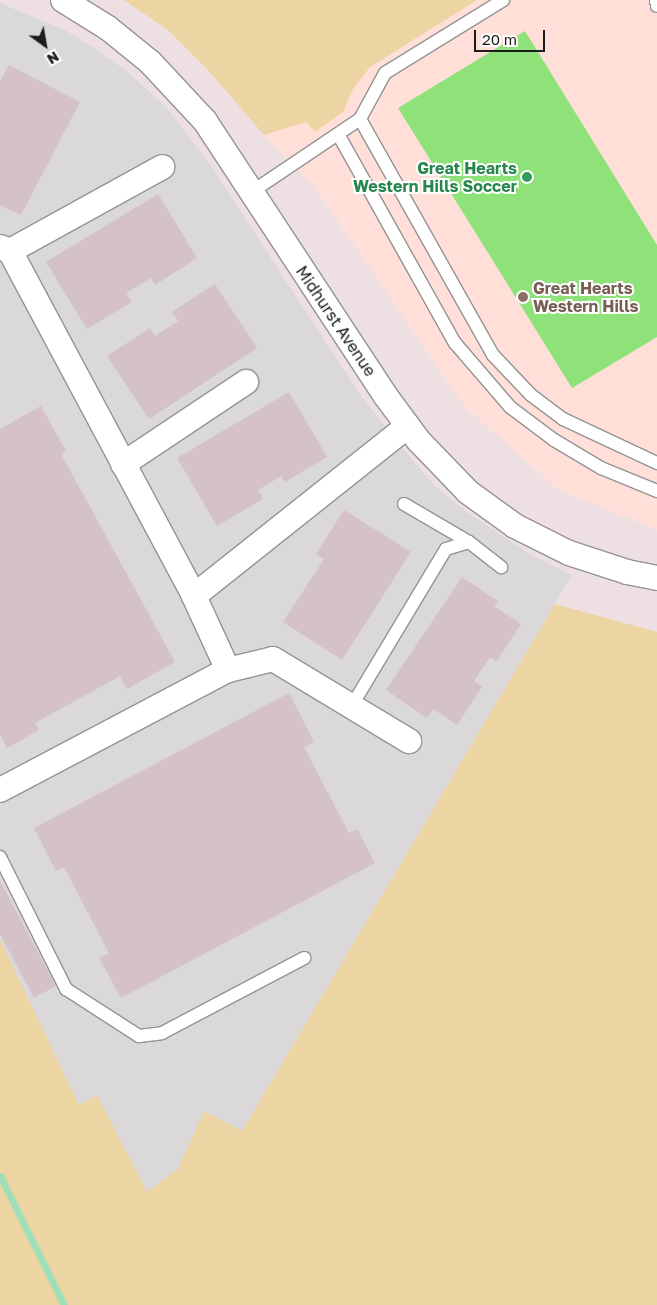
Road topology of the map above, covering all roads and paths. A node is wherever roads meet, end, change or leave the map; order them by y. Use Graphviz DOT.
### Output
graph roads {
  1 [pos="63,0"];
  2 [pos="503,0"];
  3 [pos="656,0"];
  4 [pos="657,6"];
  5 [pos="360,119"];
  6 [pos="338,134"];
  7 [pos="162,167"];
  8 [pos="250,193"];
  9 [pos="5,249"];
  10 [pos="246,382"];
  11 [pos="408,426"];
  12 [pos="657,463"];
  13 [pos="123,464"];
  14 [pos="657,491"];
  15 [pos="404,504"];
  16 [pos="469,542"];
  17 [pos="501,567"];
  18 [pos="657,578"];
  19 [pos="194,596"];
  20 [pos="228,670"];
  21 [pos="351,707"];
  22 [pos="409,741"];
  23 [pos="0,790"];
  24 [pos="0,857"];
  25 [pos="304,958"];
  1 -- 8 [label="street, Midhurst Avenue"];
  2 -- 5 [label="lane"];
  3 -- 4 [label="lane"];
  5 -- 6 [label="lane"];
  5 -- 12 [label="lane"];
  6 -- 8 [label="lane"];
  6 -- 14 [label="lane"];
  7 -- 9 [label="street"];
  8 -- 11 [label="street, Midhurst Avenue"];
  9 -- 13 [label="street"];
  10 -- 13 [label="street"];
  11 -- 18 [label="street, Midhurst Avenue"];
  11 -- 19 [label="street"];
  13 -- 19 [label="street"];
  15 -- 16 [label="lane"];
  16 -- 17 [label="lane"];
  16 -- 21 [label="lane"];
  19 -- 20 [label="street"];
  20 -- 21 [label="street"];
  20 -- 23 [label="street"];
  21 -- 22 [label="street"];
  24 -- 25 [label="lane"];
}
